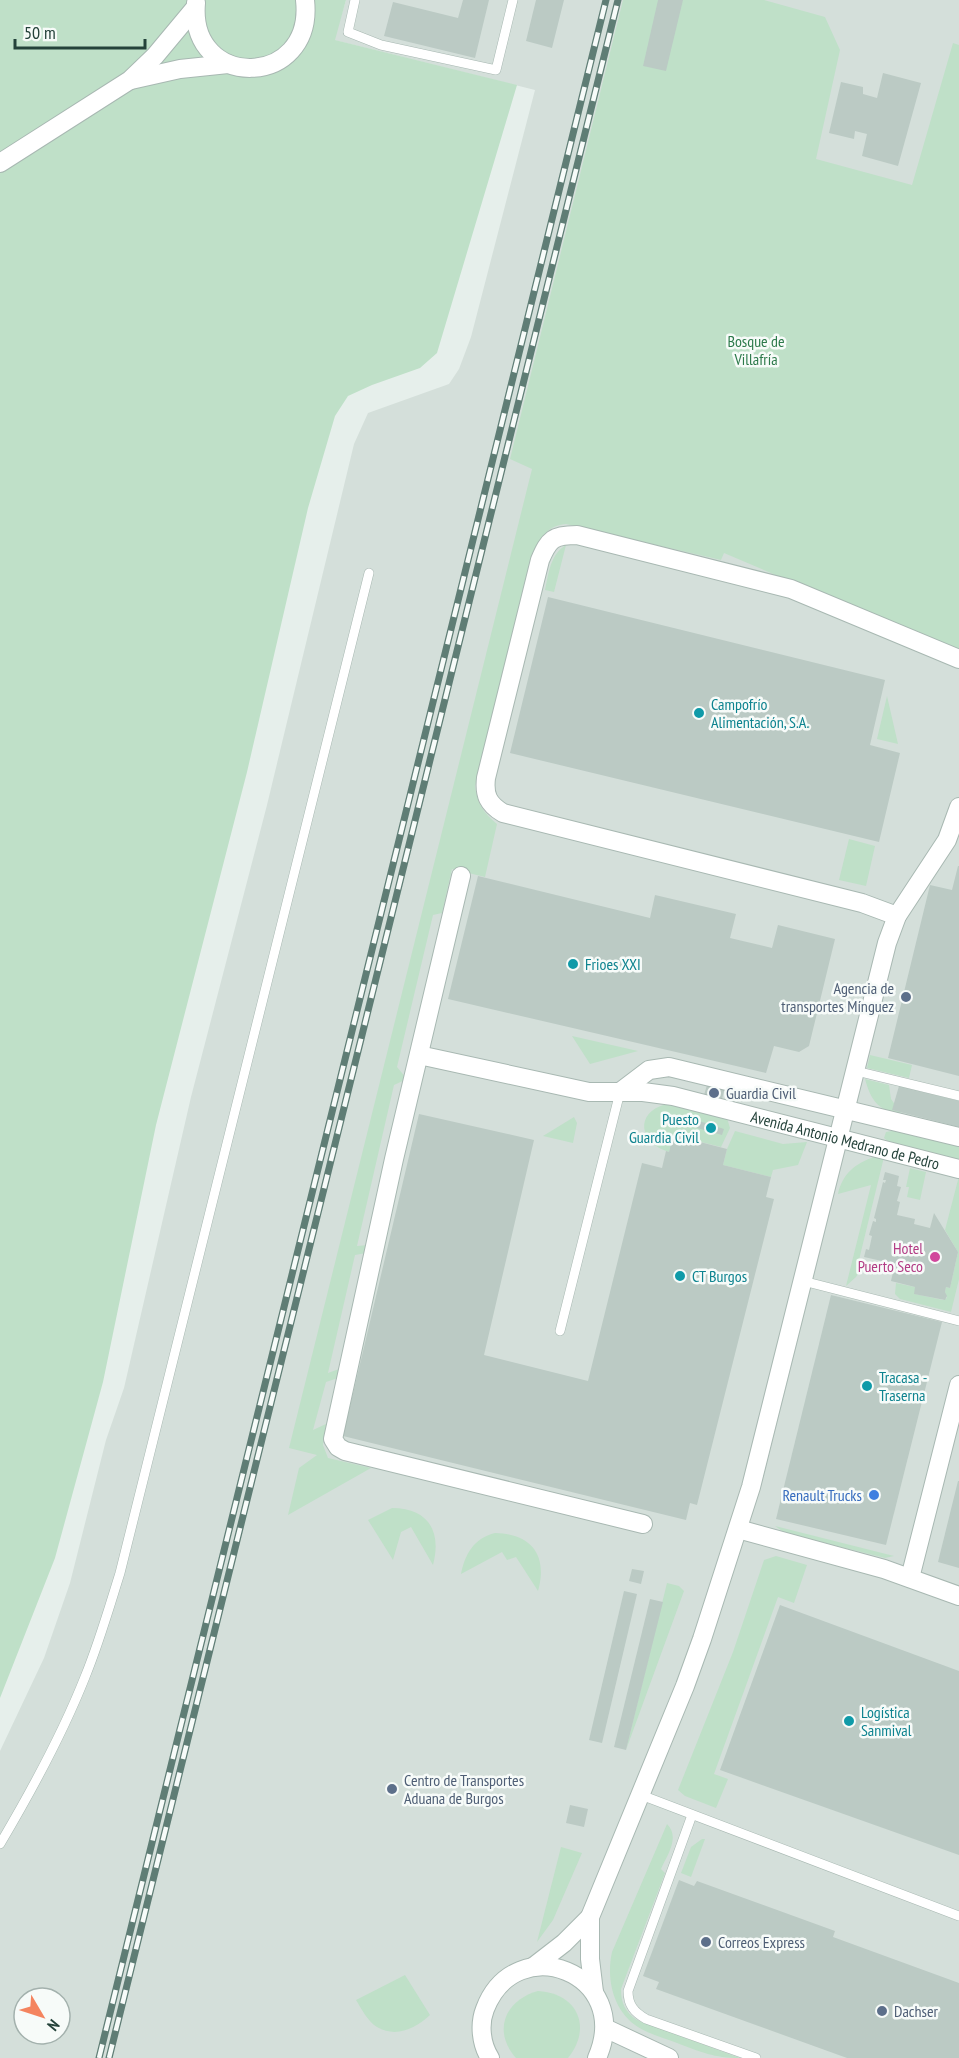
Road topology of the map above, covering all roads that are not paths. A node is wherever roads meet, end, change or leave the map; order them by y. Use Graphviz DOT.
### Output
graph roads {
  1 [pos="305,0"];
  2 [pos="355,0"];
  3 [pos="513,0"];
  4 [pos="196,4"];
  5 [pos="228,64"];
  6 [pos="130,81"];
  7 [pos="0,163"];
  8 [pos="369,573"];
  9 [pos="959,659"];
  10 [pos="959,807"];
  11 [pos="461,876"];
  12 [pos="897,916"];
  13 [pos="419,1055"];
  14 [pos="856,1071"];
  15 [pos="620,1092"];
  16 [pos="959,1096"];
  17 [pos="845,1109"];
  18 [pos="959,1137"];
  19 [pos="837,1139"];
  20 [pos="959,1169"];
  21 [pos="803,1281"];
  22 [pos="959,1321"];
  23 [pos="560,1332"];
  24 [pos="959,1384"];
  25 [pos="643,1524"];
  26 [pos="738,1529"];
  27 [pos="910,1578"];
  28 [pos="959,1596"];
  29 [pos="641,1795"];
  30 [pos="692,1815"];
  31 [pos="0,1844"];
  32 [pos="959,1916"];
  33 [pos="590,1917"];
  34 [pos="533,1967"];
  35 [pos="594,1992"];
  36 [pos="605,2028"];
  37 [pos="490,2058"];
  38 [pos="597,2058"];
  39 [pos="669,2058"];
  40 [pos="756,2058"];
  1 -- 5 [label="street"];
  2 -- 3 [label="lane"];
  4 -- 5 [label="street"];
  4 -- 6 [label="street"];
  5 -- 6 [label="street"];
  6 -- 7 [label="street"];
  8 -- 31 [label="lane"];
  9 -- 12 [label="street"];
  10 -- 12 [label="street"];
  11 -- 13 [label="street"];
  12 -- 14 [label="street"];
  13 -- 15 [label="street"];
  13 -- 25 [label="street"];
  14 -- 16 [label="lane"];
  14 -- 17 [label="street"];
  15 -- 17 [label="street, Avenida Antonio Medrano de Pedro"];
  15 -- 19 [label="street, Avenida Antonio Medrano de Pedro"];
  15 -- 23 [label="lane"];
  17 -- 18 [label="street, Avenida Antonio Medrano de Pedro"];
  17 -- 19 [label="street"];
  19 -- 20 [label="street, Avenida Antonio Medrano de Pedro"];
  19 -- 21 [label="street"];
  21 -- 22 [label="lane"];
  21 -- 26 [label="street"];
  24 -- 27 [label="street"];
  26 -- 27 [label="street"];
  26 -- 29 [label="street"];
  27 -- 28 [label="street"];
  29 -- 30 [label="lane"];
  29 -- 33 [label="street"];
  30 -- 32 [label="lane"];
  30 -- 40 [label="lane"];
  33 -- 34 [label="street"];
  33 -- 35 [label="street"];
  34 -- 35 [label="street"];
  34 -- 37 [label="street"];
  35 -- 36 [label="street"];
  36 -- 38 [label="street"];
  36 -- 39 [label="street"];
}
